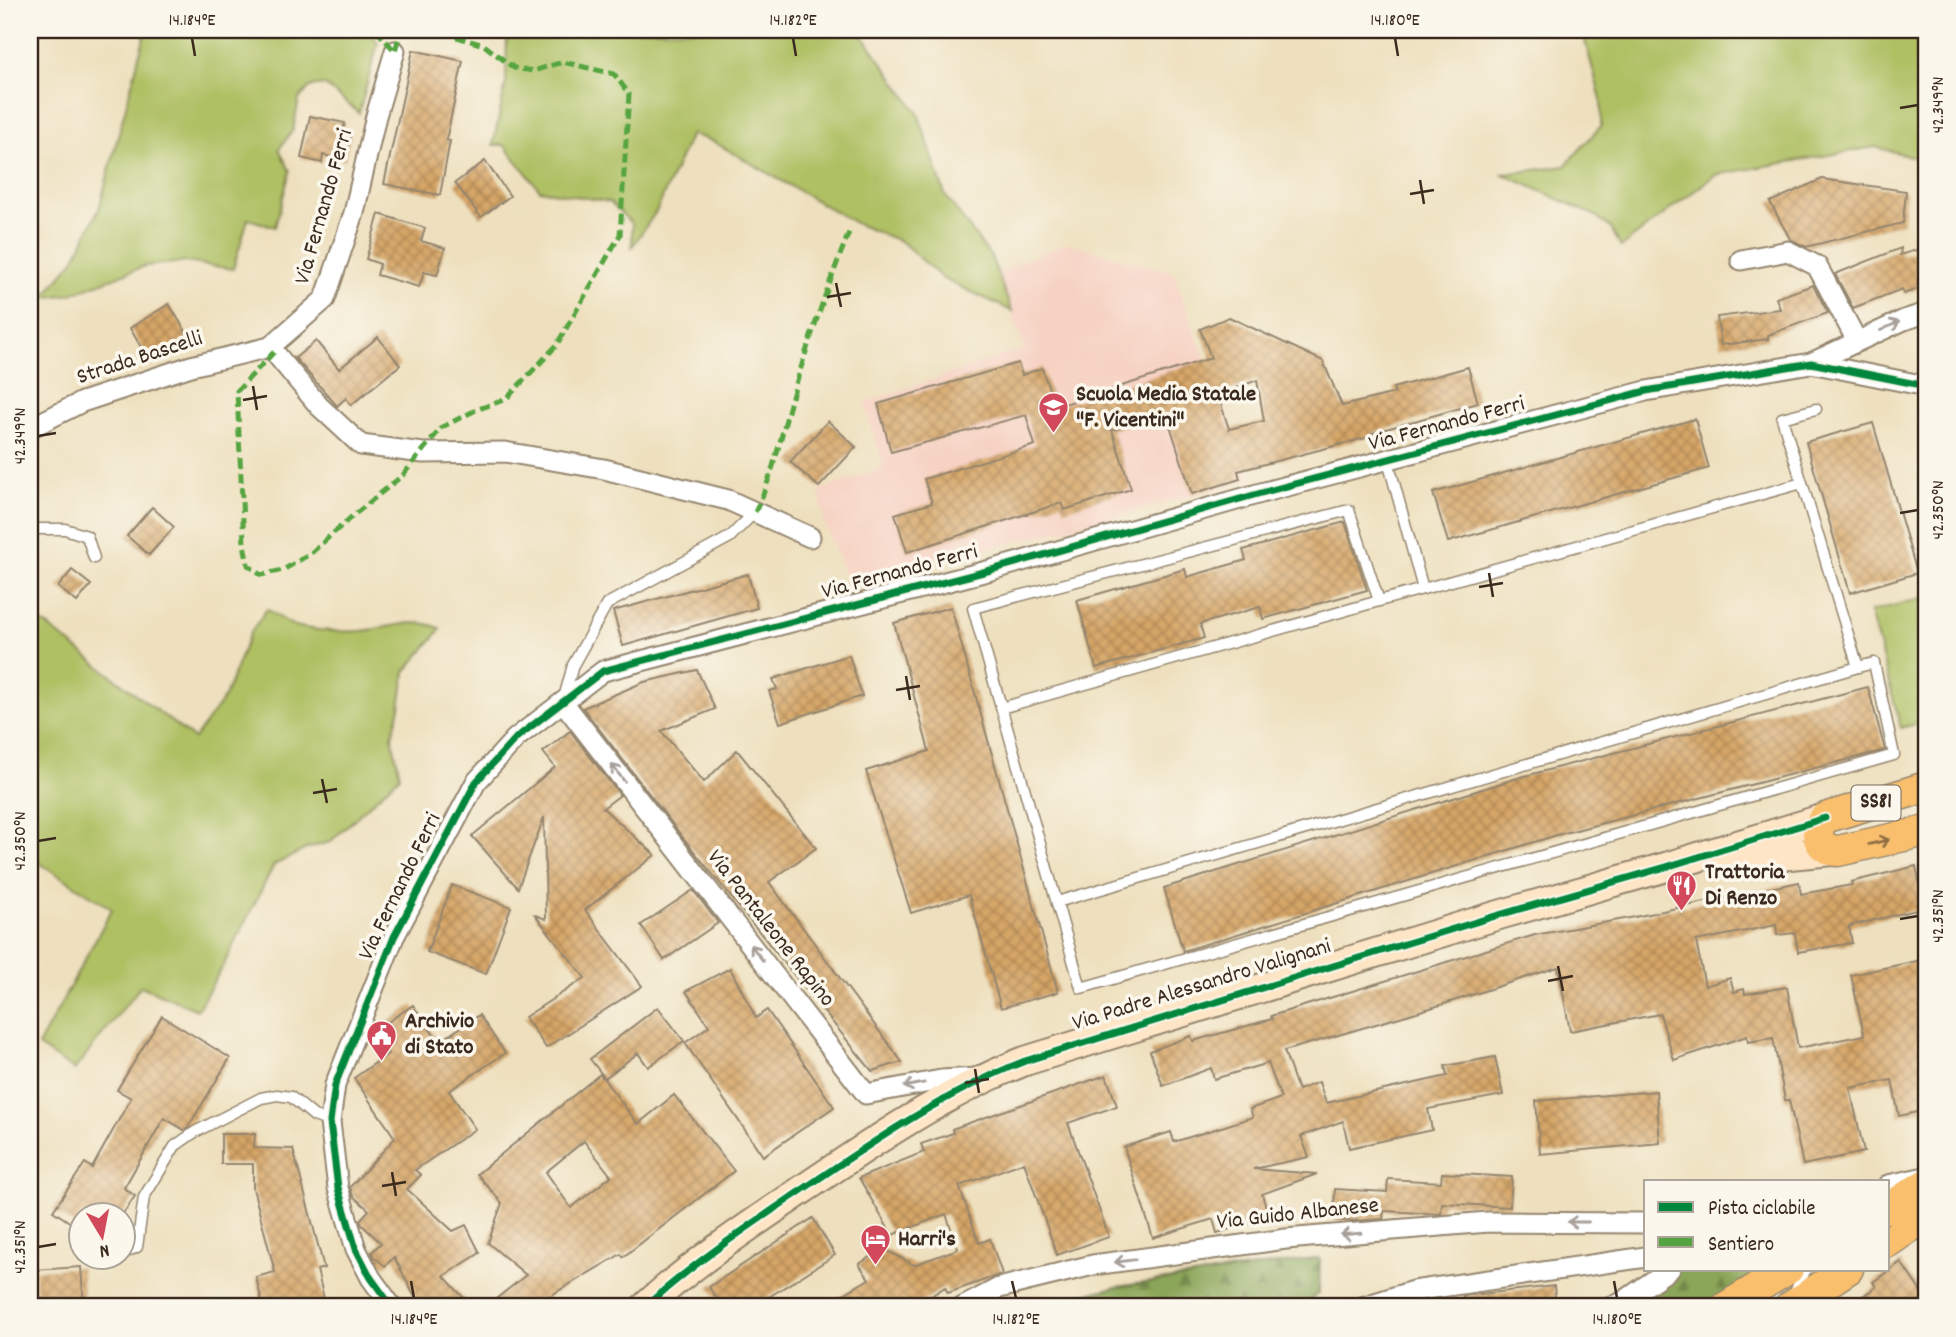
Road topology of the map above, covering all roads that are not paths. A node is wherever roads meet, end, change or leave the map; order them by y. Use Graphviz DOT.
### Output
graph roads {
  1 [pos="395,51"];
  2 [pos="1741,260"];
  3 [pos="1926,313"];
  4 [pos="1857,341"];
  5 [pos="270,347"];
  6 [pos="1811,363"];
  7 [pos="1926,386"];
  8 [pos="1816,409"];
  9 [pos="30,428"];
  10 [pos="1388,461"];
  11 [pos="1802,483"];
  12 [pos="755,512"];
  13 [pos="30,529"];
  14 [pos="810,537"];
  15 [pos="94,558"];
  16 [pos="1423,589"];
  17 [pos="1379,601"];
  18 [pos="1858,667"];
  19 [pos="563,702"];
  20 [pos="1001,708"];
  21 [pos="1926,787"];
  22 [pos="1825,818"];
  23 [pos="1926,831"];
  24 [pos="1832,851"];
  25 [pos="1666,867"];
  26 [pos="1057,902"];
  27 [pos="982,1078"];
  28 [pos="330,1122"];
  29 [pos="1926,1177"];
  30 [pos="1926,1184"];
  31 [pos="1890,1185"];
  32 [pos="1890,1207"];
  33 [pos="1926,1216"];
  34 [pos="1644,1223"];
  35 [pos="1890,1241"];
  36 [pos="136,1247"];
  37 [pos="1644,1257"];
  38 [pos="1669,1270"];
  39 [pos="1786,1270"];
  40 [pos="1806,1270"];
  41 [pos="1846,1270"];
  42 [pos="392,1307"];
  43 [pos="645,1307"];
  44 [pos="963,1307"];
  45 [pos="1362,1307"];
  46 [pos="1609,1307"];
  47 [pos="1726,1307"];
  48 [pos="1789,1307"];
  1 -- 5 [label="street, Via Fernando Ferri"];
  2 -- 4 [label="street"];
  4 -- 3 [label="street, Via Fernando Ferri, one-way"];
  4 -- 6 [label="street, Via Fernando Ferri"];
  5 -- 9 [label="street, Strada Bascelli"];
  5 -- 12 [label="street"];
  6 -- 7 [label="street, Via Fernando Ferri"];
  6 -- 10 [label="street, Via Fernando Ferri"];
  8 -- 11 [label="lane"];
  10 -- 16 [label="lane"];
  10 -- 19 [label="street, Via Fernando Ferri"];
  11 -- 16 [label="lane"];
  11 -- 18 [label="lane"];
  12 -- 14 [label="street"];
  12 -- 19 [label="lane"];
  13 -- 15 [label="lane"];
  16 -- 17 [label="lane"];
  17 -- 20 [label="lane"];
  17 -- 20 [label="lane"];
  18 -- 26 [label="lane"];
  18 -- 26 [label="lane"];
  27 -- 19 [label="street, Via Pantaleone Rapino, one-way"];
  19 -- 28 [label="street, Via Fernando Ferri"];
  20 -- 26 [label="lane"];
  21 -- 22 [label="main road, Via Padre Alessandro Valignani / SS81"];
  22 -- 24 [label="main road, SS81"];
  22 -- 25 [label="street, Via Padre Alessandro Valignani"];
  24 -- 23 [label="main road, SS81, one-way"];
  24 -- 25 [label="street"];
  25 -- 27 [label="street, Via Padre Alessandro Valignani"];
  27 -- 43 [label="street, Via Padre Alessandro Valignani"];
  28 -- 36 [label="lane"];
  28 -- 42 [label="street, Via Fernando Ferri"];
  29 -- 31 [label="street"];
  30 -- 32 [label="main road"];
  33 -- 35 [label="main road"];
  34 -- 44 [label="street, Via Guido Albanese, one-way"];
  37 -- 45 [label="street"];
  38 -- 46 [label="street"];
  39 -- 47 [label="main road"];
  40 -- 48 [label="lane"];
  41 -- 48 [label="main road"];
}
